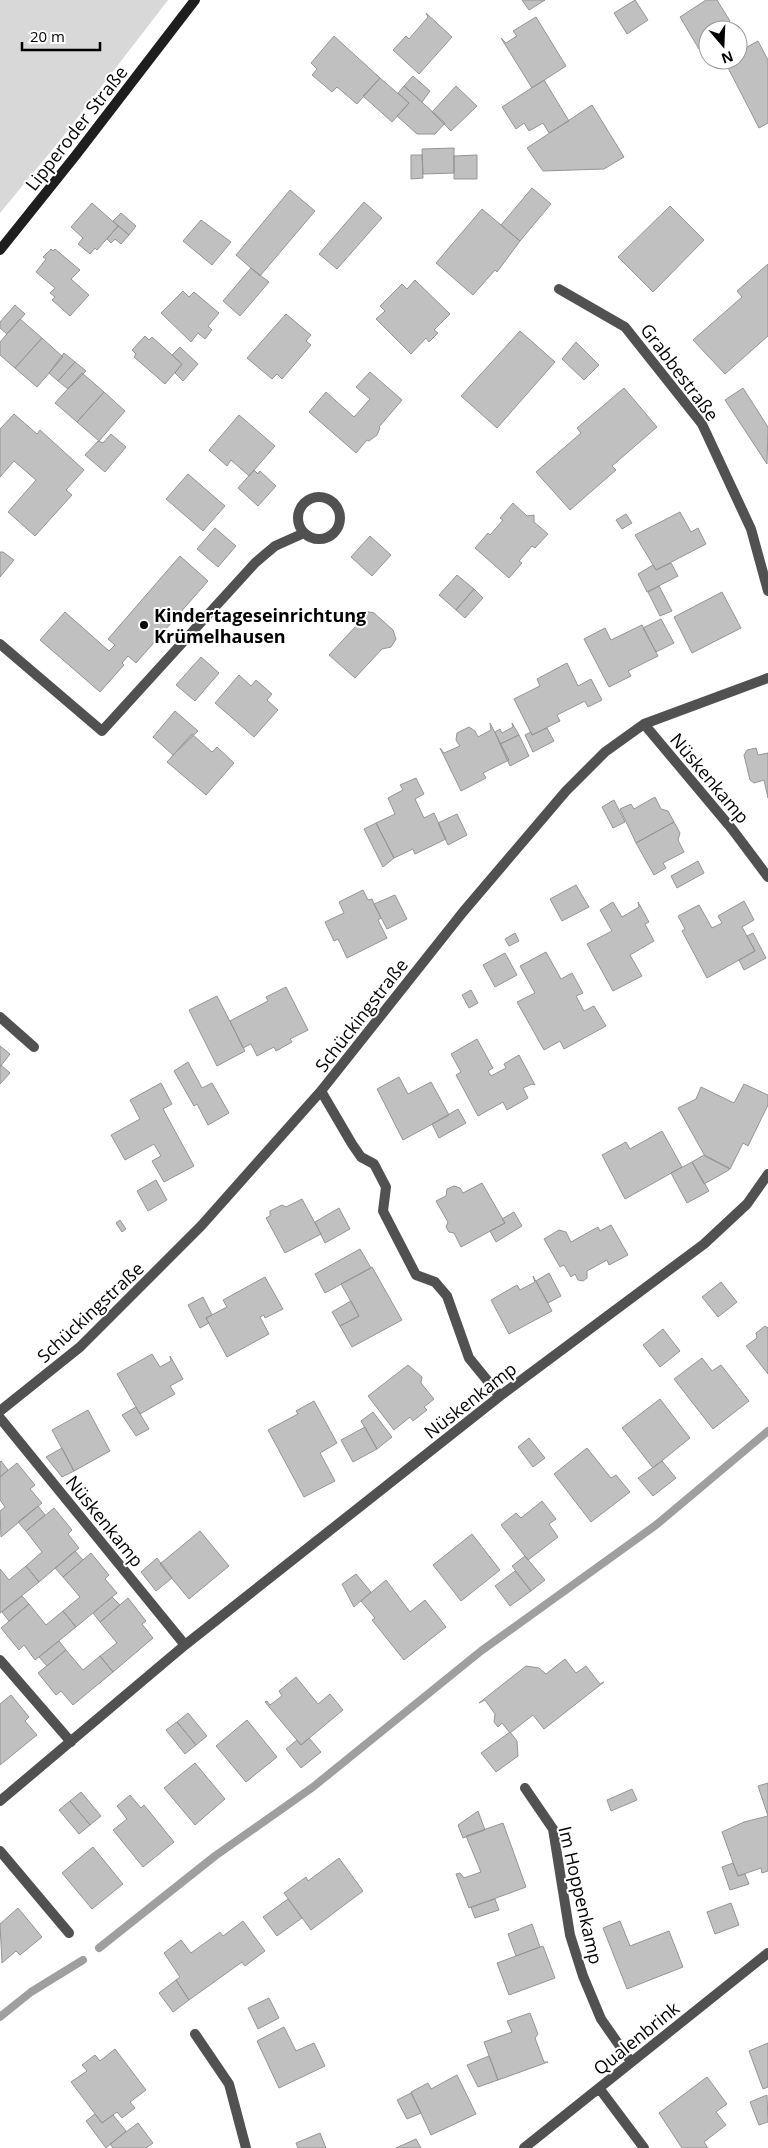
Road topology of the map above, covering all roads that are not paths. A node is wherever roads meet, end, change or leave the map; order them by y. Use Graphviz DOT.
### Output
graph roads {
  1 [pos="195,0"];
  2 [pos="0,250"];
  3 [pos="559,289"];
  4 [pos="304,533"];
  5 [pos="768,591"];
  6 [pos="0,644"];
  7 [pos="768,678"];
  8 [pos="644,724"];
  9 [pos="768,877"];
  10 [pos="0,1017"];
  11 [pos="34,1047"];
  12 [pos="321,1091"];
  13 [pos="768,1174"];
  14 [pos="500,1396"];
  15 [pos="0,1411"];
  16 [pos="0,1418"];
  17 [pos="186,1645"];
  18 [pos="0,1660"];
  19 [pos="71,1742"];
  20 [pos="525,1788"];
  21 [pos="0,1801"];
  22 [pos="0,1851"];
  23 [pos="70,1933"];
  24 [pos="768,1953"];
  25 [pos="195,2034"];
  26 [pos="631,2062"];
  27 [pos="599,2088"];
  28 [pos="246,2148"];
  29 [pos="524,2148"];
  30 [pos="644,2148"];
  1 -- 2 [label="main road, Lipperoder Straße"];
  3 -- 5 [label="street, Grabbestraße"];
  4 -- 4 [label="street"];
  4 -- 6 [label="street"];
  7 -- 8 [label="street, Schückingstraße"];
  8 -- 9 [label="street, Nüskenkamp"];
  8 -- 12 [label="street, Schückingstraße"];
  10 -- 11 [label="street"];
  12 -- 14 [label="street"];
  12 -- 15 [label="street, Schückingstraße"];
  13 -- 14 [label="street, Nüskenkamp"];
  14 -- 17 [label="street, Nüskenkamp"];
  16 -- 17 [label="street, Nüskenkamp"];
  17 -- 19 [label="street, Nüskenkamp"];
  18 -- 19 [label="street"];
  19 -- 21 [label="street, Nüskenkamp"];
  20 -- 26 [label="street, Im Hoppenkamp"];
  22 -- 23 [label="street"];
  24 -- 26 [label="street, Qualenbrink"];
  25 -- 28 [label="street"];
  26 -- 27 [label="street, Qualenbrink"];
  27 -- 29 [label="street, Qualenbrink"];
  27 -- 30 [label="street"];
}
